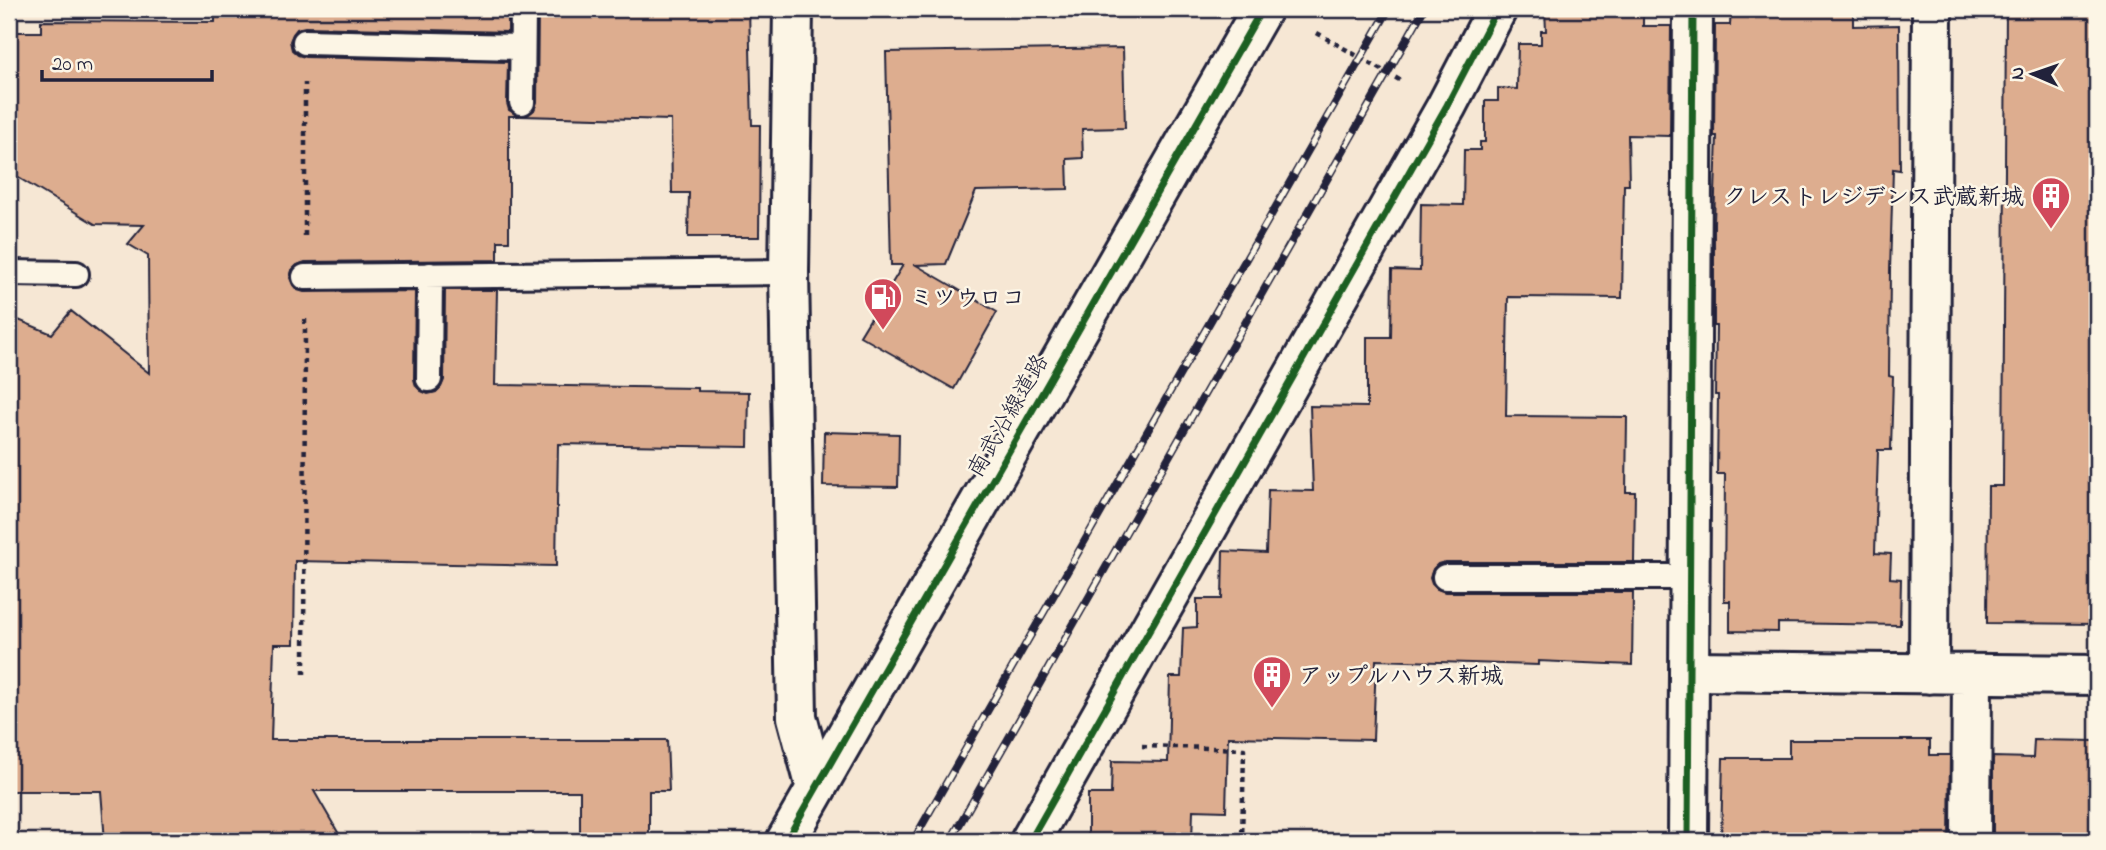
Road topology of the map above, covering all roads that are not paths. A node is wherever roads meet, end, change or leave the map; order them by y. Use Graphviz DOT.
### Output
graph roads {
  1 [pos="523,9"];
  2 [pos="793,9"];
  3 [pos="1262,9"];
  4 [pos="1497,9"];
  5 [pos="1693,9"];
  6 [pos="1931,9"];
  7 [pos="305,42"];
  8 [pos="522,47"];
  9 [pos="522,102"];
  10 [pos="789,272"];
  11 [pos="9,273"];
  12 [pos="76,274"];
  13 [pos="430,275"];
  14 [pos="305,277"];
  15 [pos="429,379"];
  16 [pos="1445,577"];
  17 [pos="1689,578"];
  18 [pos="1689,671"];
  19 [pos="1929,674"];
  20 [pos="1972,674"];
  21 [pos="2097,675"];
  22 [pos="816,788"];
  23 [pos="786,841"];
  24 [pos="1030,841"];
  25 [pos="1688,841"];
  26 [pos="1971,841"];
  1 -- 8 [label="lane"];
  2 -- 10 [label="street"];
  3 -- 22 [label="street, 南武沿線道路"];
  4 -- 24 [label="street"];
  5 -- 17 [label="street"];
  6 -- 19 [label="street"];
  7 -- 8 [label="lane"];
  8 -- 9 [label="lane"];
  10 -- 13 [label="lane"];
  10 -- 22 [label="street"];
  11 -- 12 [label="lane"];
  13 -- 14 [label="lane"];
  13 -- 15 [label="lane"];
  16 -- 17 [label="lane"];
  17 -- 18 [label="street"];
  18 -- 19 [label="street"];
  18 -- 25 [label="street"];
  19 -- 20 [label="street"];
  20 -- 21 [label="street"];
  20 -- 26 [label="street"];
  22 -- 23 [label="street, 南武沿線道路"];
}
